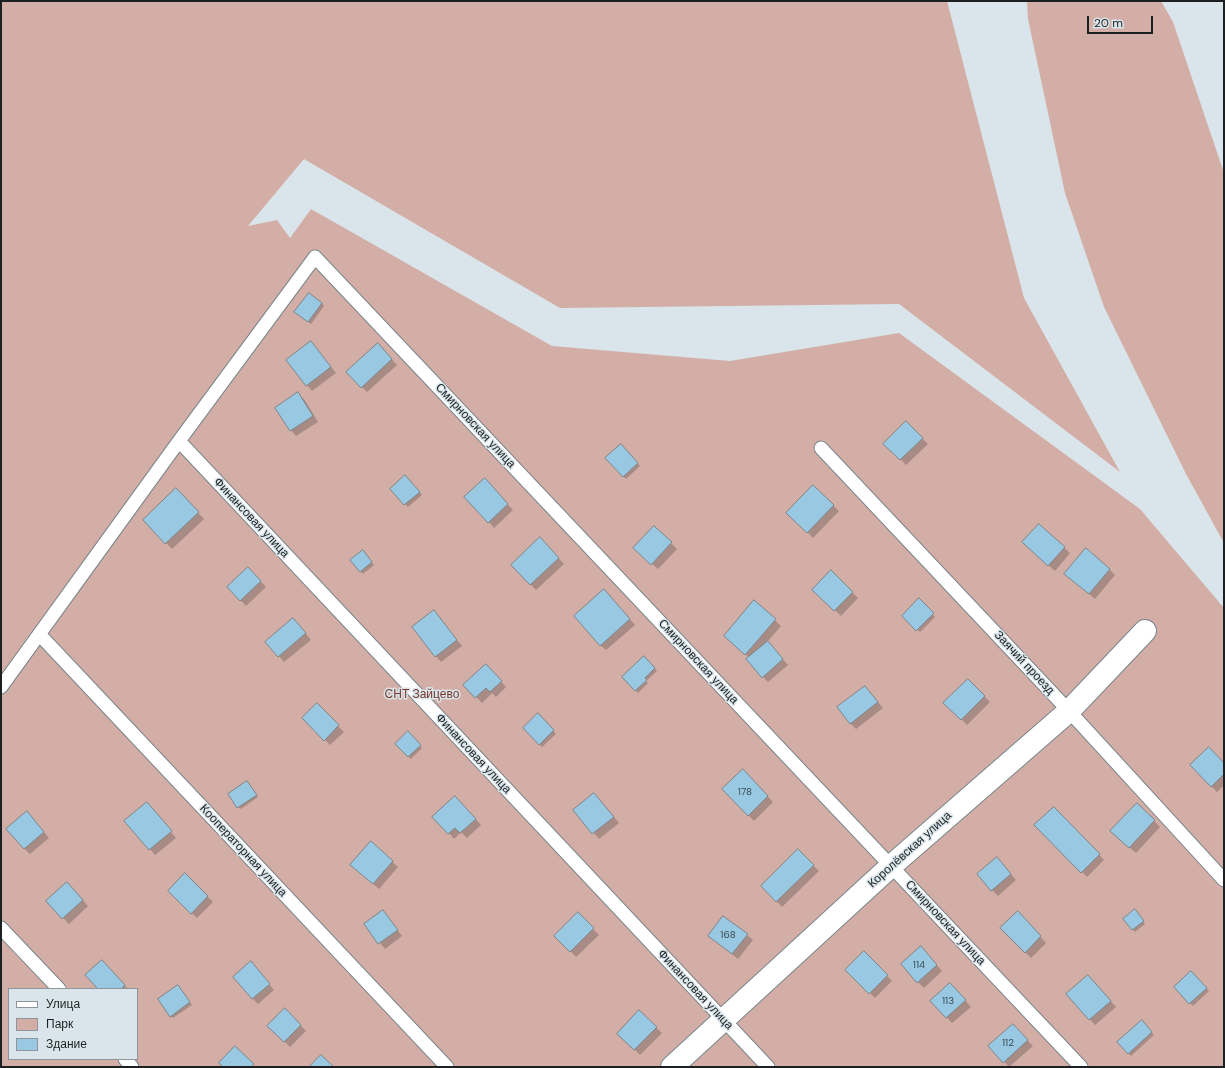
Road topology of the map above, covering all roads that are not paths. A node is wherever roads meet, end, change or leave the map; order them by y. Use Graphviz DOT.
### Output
graph roads {
  1 [pos="179,441"];
  2 [pos="821,448"];
  3 [pos="1145,631"];
  4 [pos="39,634"];
  5 [pos="1,687"];
  6 [pos="1069,711"];
  7 [pos="891,866"];
  8 [pos="1224,880"];
  9 [pos="1,928"];
  10 [pos="58,988"];
  11 [pos="723,1020"];
  12 [pos="447,1067"];
  13 [pos="672,1067"];
  14 [pos="768,1067"];
  15 [pos="1081,1067"];
  1 -- 4 [label="lane"];
  1 -- 7 [label="lane, Смирновская улица"];
  1 -- 11 [label="lane, Финансовая улица"];
  2 -- 6 [label="lane, Заячий проезд"];
  3 -- 6 [label="street, Королёвская улица"];
  4 -- 5 [label="lane"];
  4 -- 12 [label="lane, Кооператорная улица"];
  6 -- 7 [label="street, Королёвская улица"];
  6 -- 8 [label="lane, Заячий проезд"];
  7 -- 11 [label="street, Королёвская улица"];
  7 -- 15 [label="lane, Смирновская улица"];
  9 -- 10 [label="lane"];
  11 -- 13 [label="street, Королёвская улица"];
  11 -- 14 [label="lane, Финансовая улица"];
}
